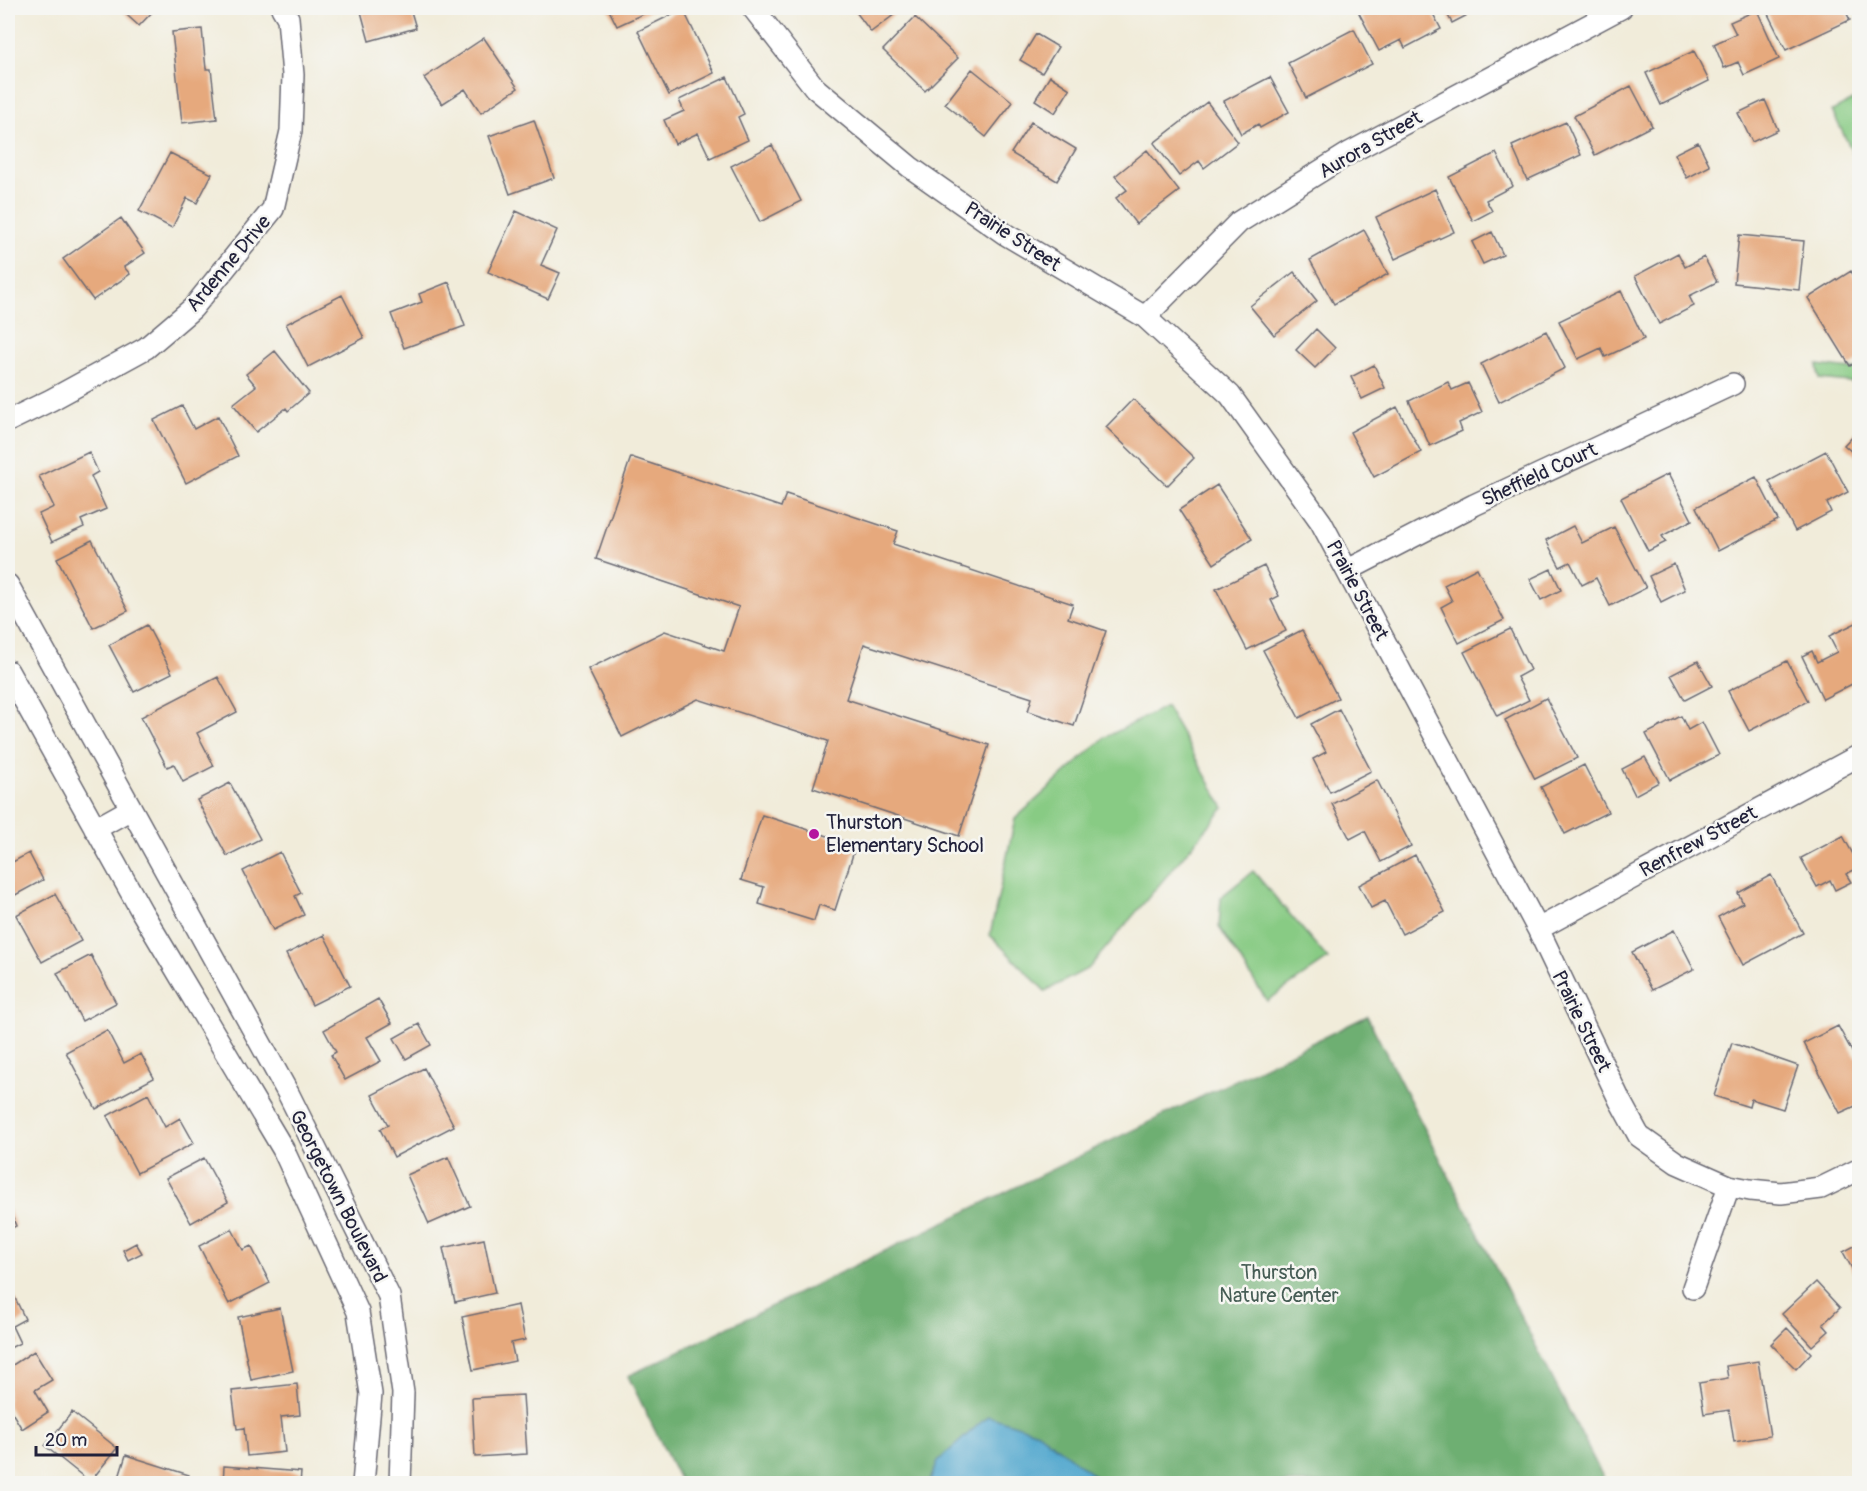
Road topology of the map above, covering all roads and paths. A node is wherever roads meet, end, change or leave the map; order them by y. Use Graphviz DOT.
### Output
graph roads {
  1 [pos="282,8"];
  2 [pos="753,8"];
  3 [pos="1621,8"];
  4 [pos="1145,317"];
  5 [pos="1733,384"];
  6 [pos="8,421"];
  7 [pos="1348,570"];
  8 [pos="8,585"];
  9 [pos="8,671"];
  10 [pos="1860,755"];
  11 [pos="130,809"];
  12 [pos="95,829"];
  13 [pos="1538,929"];
  14 [pos="260,1042"];
  15 [pos="229,1059"];
  16 [pos="1860,1169"];
  17 [pos="1729,1186"];
  18 [pos="1693,1288"];
  19 [pos="365,1356"];
  20 [pos="398,1356"];
  21 [pos="363,1484"];
  22 [pos="400,1484"];
  1 -- 6 [label="street, Ardenne Drive"];
  2 -- 4 [label="street, Prairie Street"];
  3 -- 4 [label="street, Aurora Street"];
  4 -- 7 [label="street, Prairie Street"];
  5 -- 7 [label="street, Sheffield Court"];
  7 -- 13 [label="street, Prairie Street"];
  8 -- 11 [label="street, Georgetown Boulevard"];
  9 -- 12 [label="street, Georgetown Boulevard"];
  10 -- 13 [label="street, Renfrew Street"];
  11 -- 12 [label="street"];
  11 -- 14 [label="street, Georgetown Boulevard"];
  12 -- 15 [label="street, Georgetown Boulevard"];
  13 -- 17 [label="street, Prairie Street"];
  14 -- 15 [label="street"];
  14 -- 20 [label="street, Georgetown Boulevard"];
  15 -- 19 [label="street, Georgetown Boulevard"];
  16 -- 17 [label="street, Prairie Street"];
  17 -- 18 [label="street"];
  19 -- 20 [label="street"];
  19 -- 21 [label="street, Georgetown Boulevard"];
  20 -- 22 [label="street, Georgetown Boulevard"];
}
